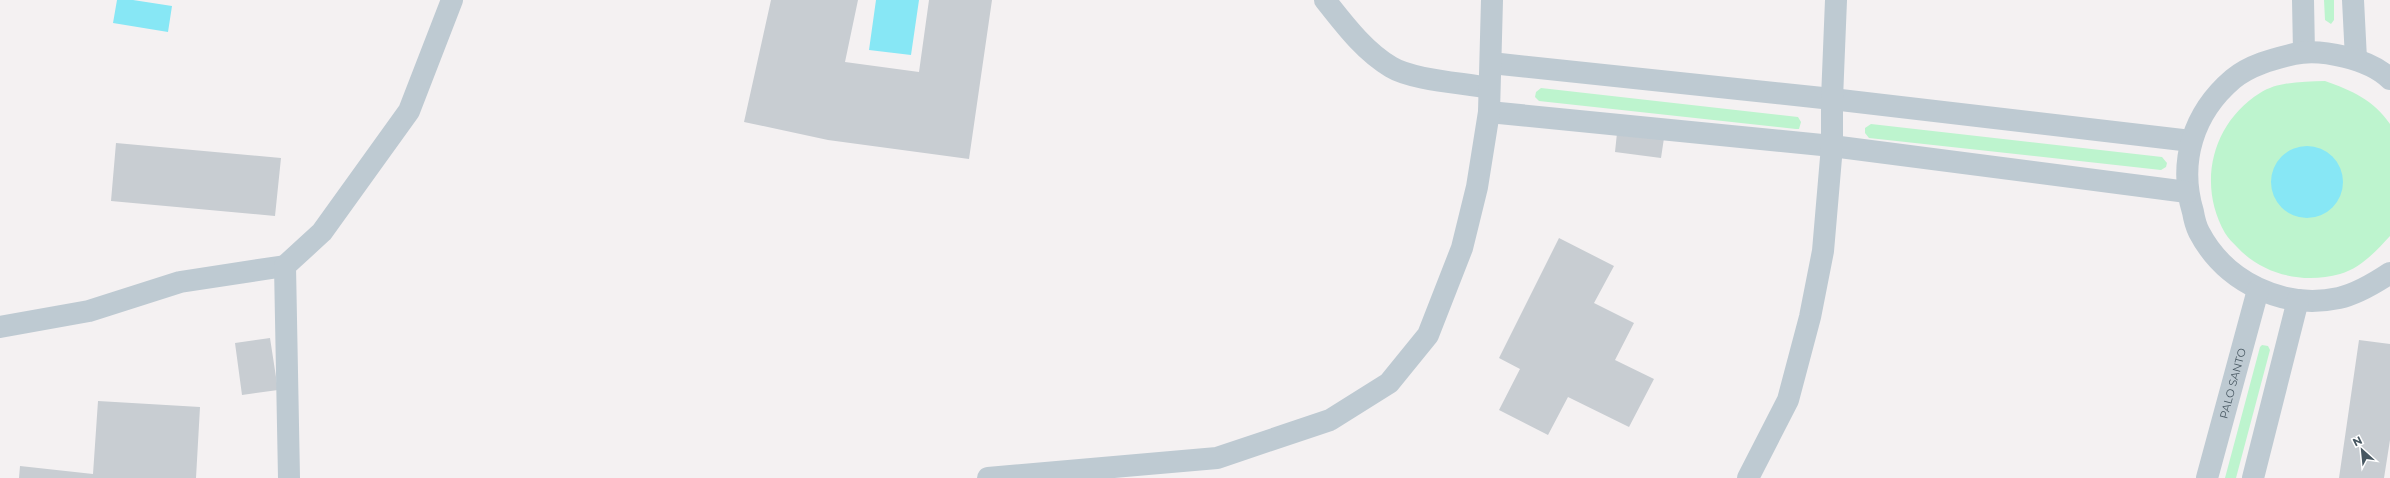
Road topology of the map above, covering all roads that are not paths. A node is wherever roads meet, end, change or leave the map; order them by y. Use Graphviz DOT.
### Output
graph roads {
  1 [pos="452,0"];
  2 [pos="1325,0"];
  3 [pos="1492,0"];
  4 [pos="1836,0"];
  5 [pos="2303,0"];
  6 [pos="2353,0"];
  7 [pos="2304,52"];
  8 [pos="2356,59"];
  9 [pos="1491,63"];
  10 [pos="2390,79"];
  11 [pos="1490,88"];
  12 [pos="1832,98"];
  13 [pos="1489,112"];
  14 [pos="2191,140"];
  15 [pos="1832,146"];
  16 [pos="2186,192"];
  17 [pos="284,266"];
  18 [pos="2390,273"];
  19 [pos="2258,290"];
  20 [pos="2298,300"];
  21 [pos="0,327"];
  22 [pos="289,478"];
  23 [pos="988,478"];
  24 [pos="1748,478"];
  25 [pos="2207,478"];
  26 [pos="2253,478"];
  1 -- 17 [label="street"];
  2 -- 11 [label="street"];
  3 -- 9 [label="street"];
  4 -- 12 [label="street"];
  5 -- 7 [label="street"];
  6 -- 8 [label="street"];
  7 -- 8 [label="street"];
  7 -- 14 [label="street"];
  8 -- 10 [label="street"];
  9 -- 11 [label="street"];
  9 -- 12 [label="street"];
  11 -- 13 [label="street"];
  12 -- 14 [label="street"];
  12 -- 15 [label="street"];
  13 -- 15 [label="street"];
  13 -- 23 [label="street"];
  14 -- 16 [label="street"];
  15 -- 16 [label="street"];
  15 -- 24 [label="street"];
  16 -- 19 [label="street"];
  17 -- 21 [label="street"];
  17 -- 22 [label="street"];
  18 -- 20 [label="street"];
  19 -- 20 [label="street"];
  19 -- 25 [label="street, PALO SANTO"];
  20 -- 26 [label="street"];
}
